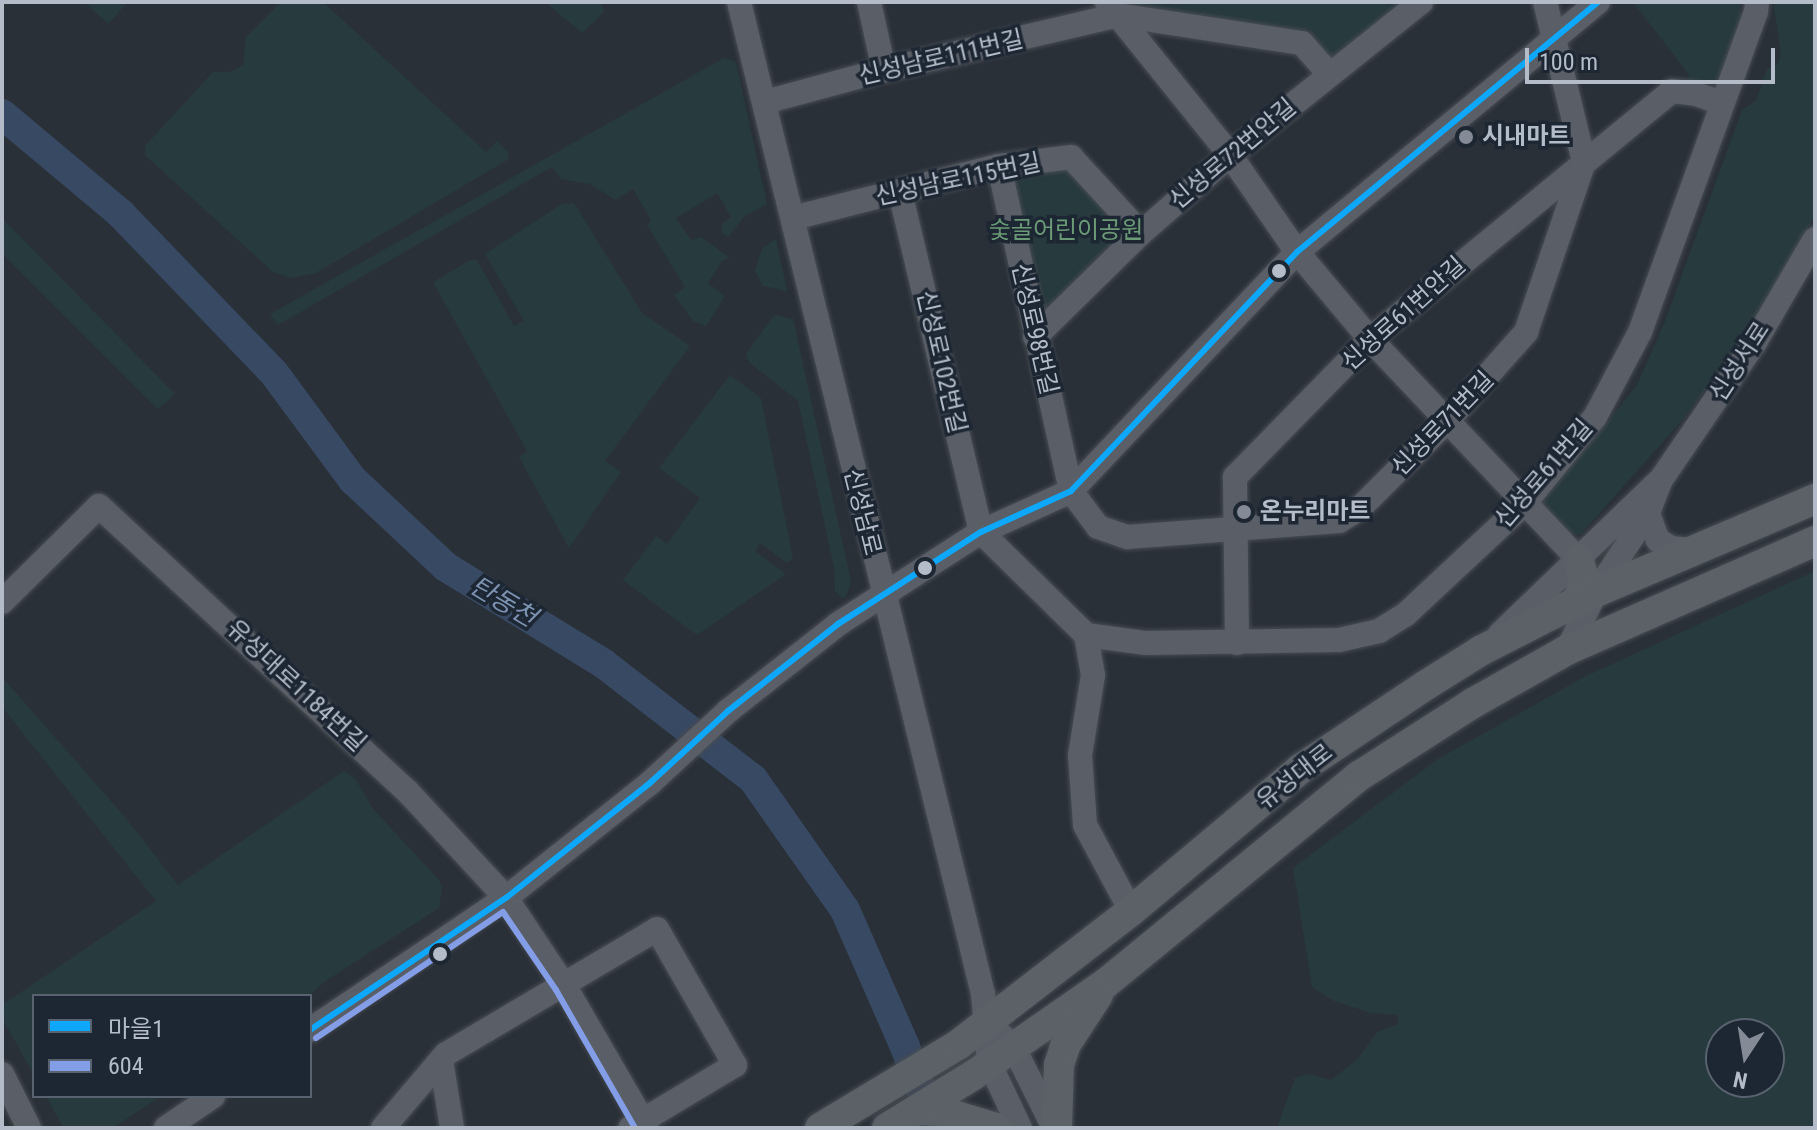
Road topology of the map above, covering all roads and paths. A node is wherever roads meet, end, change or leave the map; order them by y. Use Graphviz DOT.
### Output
graph roads {
  1 [pos="739,2"];
  2 [pos="869,2"];
  3 [pos="1421,2"];
  4 [pos="1545,2"];
  5 [pos="1598,2"];
  6 [pos="1757,2"];
  7 [pos="1112,9"];
  8 [pos="1555,38"];
  9 [pos="884,70"];
  10 [pos="1329,74"];
  11 [pos="765,102"];
  12 [pos="1722,103"];
  13 [pos="1230,155"];
  14 [pos="1584,162"];
  15 [pos="999,166"];
  16 [pos="900,192"];
  17 [pos="793,218"];
  18 [pos="1141,233"];
  19 [pos="1815,239"];
  20 [pos="1297,252"];
  21 [pos="1035,337"];
  22 [pos="1370,339"];
  23 [pos="1448,420"];
  24 [pos="1660,481"];
  25 [pos="1071,491"];
  26 [pos="1815,499"];
  27 [pos="1525,503"];
  28 [pos="1648,513"];
  29 [pos="1238,529"];
  30 [pos="981,532"];
  31 [pos="1815,541"];
  32 [pos="1690,550"];
  33 [pos="1579,560"];
  34 [pos="883,593"];
  35 [pos="1586,598"];
  36 [pos="2,602"];
  37 [pos="1086,635"];
  38 [pos="1237,643"];
  39 [pos="1482,650"];
  40 [pos="1567,650"];
  41 [pos="506,898"];
  42 [pos="1131,911"];
  43 [pos="1106,983"];
  44 [pos="564,985"];
  45 [pos="987,1022"];
  46 [pos="312,1029"];
  47 [pos="441,1060"];
  48 [pos="991,1061"];
  49 [pos="2,1074"];
  50 [pos="210,1098"];
  51 [pos="919,1110"];
  52 [pos="640,1126"];
  53 [pos="29,1128"];
  54 [pos="166,1128"];
  55 [pos="383,1128"];
  56 [pos="452,1128"];
  57 [pos="820,1128"];
  58 [pos="887,1128"];
  59 [pos="995,1128"];
  60 [pos="1020,1128"];
  61 [pos="1056,1128"];
  1 -- 11 [label="street, 신성남로"];
  2 -- 9 [label="street"];
  3 -- 10 [label="street, 신성로72번안길"];
  4 -- 8 [label="street"];
  5 -- 8 [label="street"];
  6 -- 12 [label="street, 신성로61번길"];
  7 -- 9 [label="street, 신성남로111번길"];
  7 -- 10 [label="street"];
  7 -- 13 [label="street"];
  8 -- 14 [label="street"];
  8 -- 20 [label="street"];
  9 -- 11 [label="street, 신성남로111번길"];
  10 -- 13 [label="street, 신성로72번안길"];
  11 -- 17 [label="street, 신성남로"];
  12 -- 14 [label="street, 신성로61번안길"];
  12 -- 27 [label="street, 신성로61번길"];
  13 -- 18 [label="street, 신성로72번안길"];
  13 -- 20 [label="street"];
  14 -- 22 [label="street, 신성로61번안길"];
  14 -- 23 [label="street, 신성로71번길"];
  15 -- 16 [label="street, 신성남로115번길"];
  15 -- 18 [label="street, 신성남로115번길"];
  15 -- 21 [label="street, 신성로98번길"];
  16 -- 17 [label="street, 신성남로115번길"];
  16 -- 30 [label="street, 신성로102번길"];
  17 -- 34 [label="street, 신성남로"];
  18 -- 21 [label="street, 신성로72번안길"];
  19 -- 24 [label="street, 신성서로"];
  20 -- 22 [label="street"];
  20 -- 25 [label="street"];
  21 -- 25 [label="street, 신성로98번길"];
  22 -- 23 [label="street"];
  22 -- 29 [label="street, 신성로61번안길"];
  23 -- 27 [label="street"];
  23 -- 29 [label="street, 신성로71번길"];
  24 -- 28 [label="street"];
  24 -- 33 [label="street"];
  25 -- 29 [label="street, 신성로71번길"];
  25 -- 30 [label="street"];
  26 -- 32 [label="main road, 유성대로"];
  27 -- 33 [label="street"];
  27 -- 38 [label="street, 신성로61번길"];
  28 -- 32 [label="street"];
  28 -- 35 [label="street"];
  29 -- 38 [label="street, 신성로61번안길"];
  30 -- 34 [label="street"];
  30 -- 37 [label="street"];
  31 -- 40 [label="main road, 유성대로"];
  32 -- 35 [label="main road, 유성대로"];
  33 -- 35 [label="main road"];
  33 -- 39 [label="street"];
  34 -- 41 [label="street"];
  34 -- 45 [label="street, 신성남로"];
  35 -- 39 [label="main road, 유성대로"];
  35 -- 40 [label="street"];
  36 -- 41 [label="street, 유성대로1184번길"];
  37 -- 38 [label="street, 신성로61번길"];
  37 -- 42 [label="street"];
  39 -- 42 [label="main road, 유성대로"];
  40 -- 43 [label="main road, 유성대로"];
  41 -- 44 [label="street, 유성대로1184번길"];
  41 -- 46 [label="street"];
  42 -- 45 [label="main road, 유성대로"];
  43 -- 48 [label="main road, 유성대로"];
  43 -- 61 [label="main road"];
  44 -- 47 [label="street, 유성대로1184번길"];
  44 -- 52 [label="street, 유성대로1184번길"];
  44 -- 52 [label="street, 유성대로1184번길"];
  45 -- 48 [label="street, 신성남로"];
  45 -- 57 [label="main road, 유성대로"];
  47 -- 55 [label="street, 유성대로1184번길"];
  47 -- 56 [label="street"];
  48 -- 51 [label="main road, 유성대로"];
  48 -- 60 [label="street"];
  48 -- 61 [label="street"];
  49 -- 53 [label="street"];
  50 -- 54 [label="street"];
  51 -- 58 [label="main road, 유성대로"];
  51 -- 59 [label="main road"];
}
